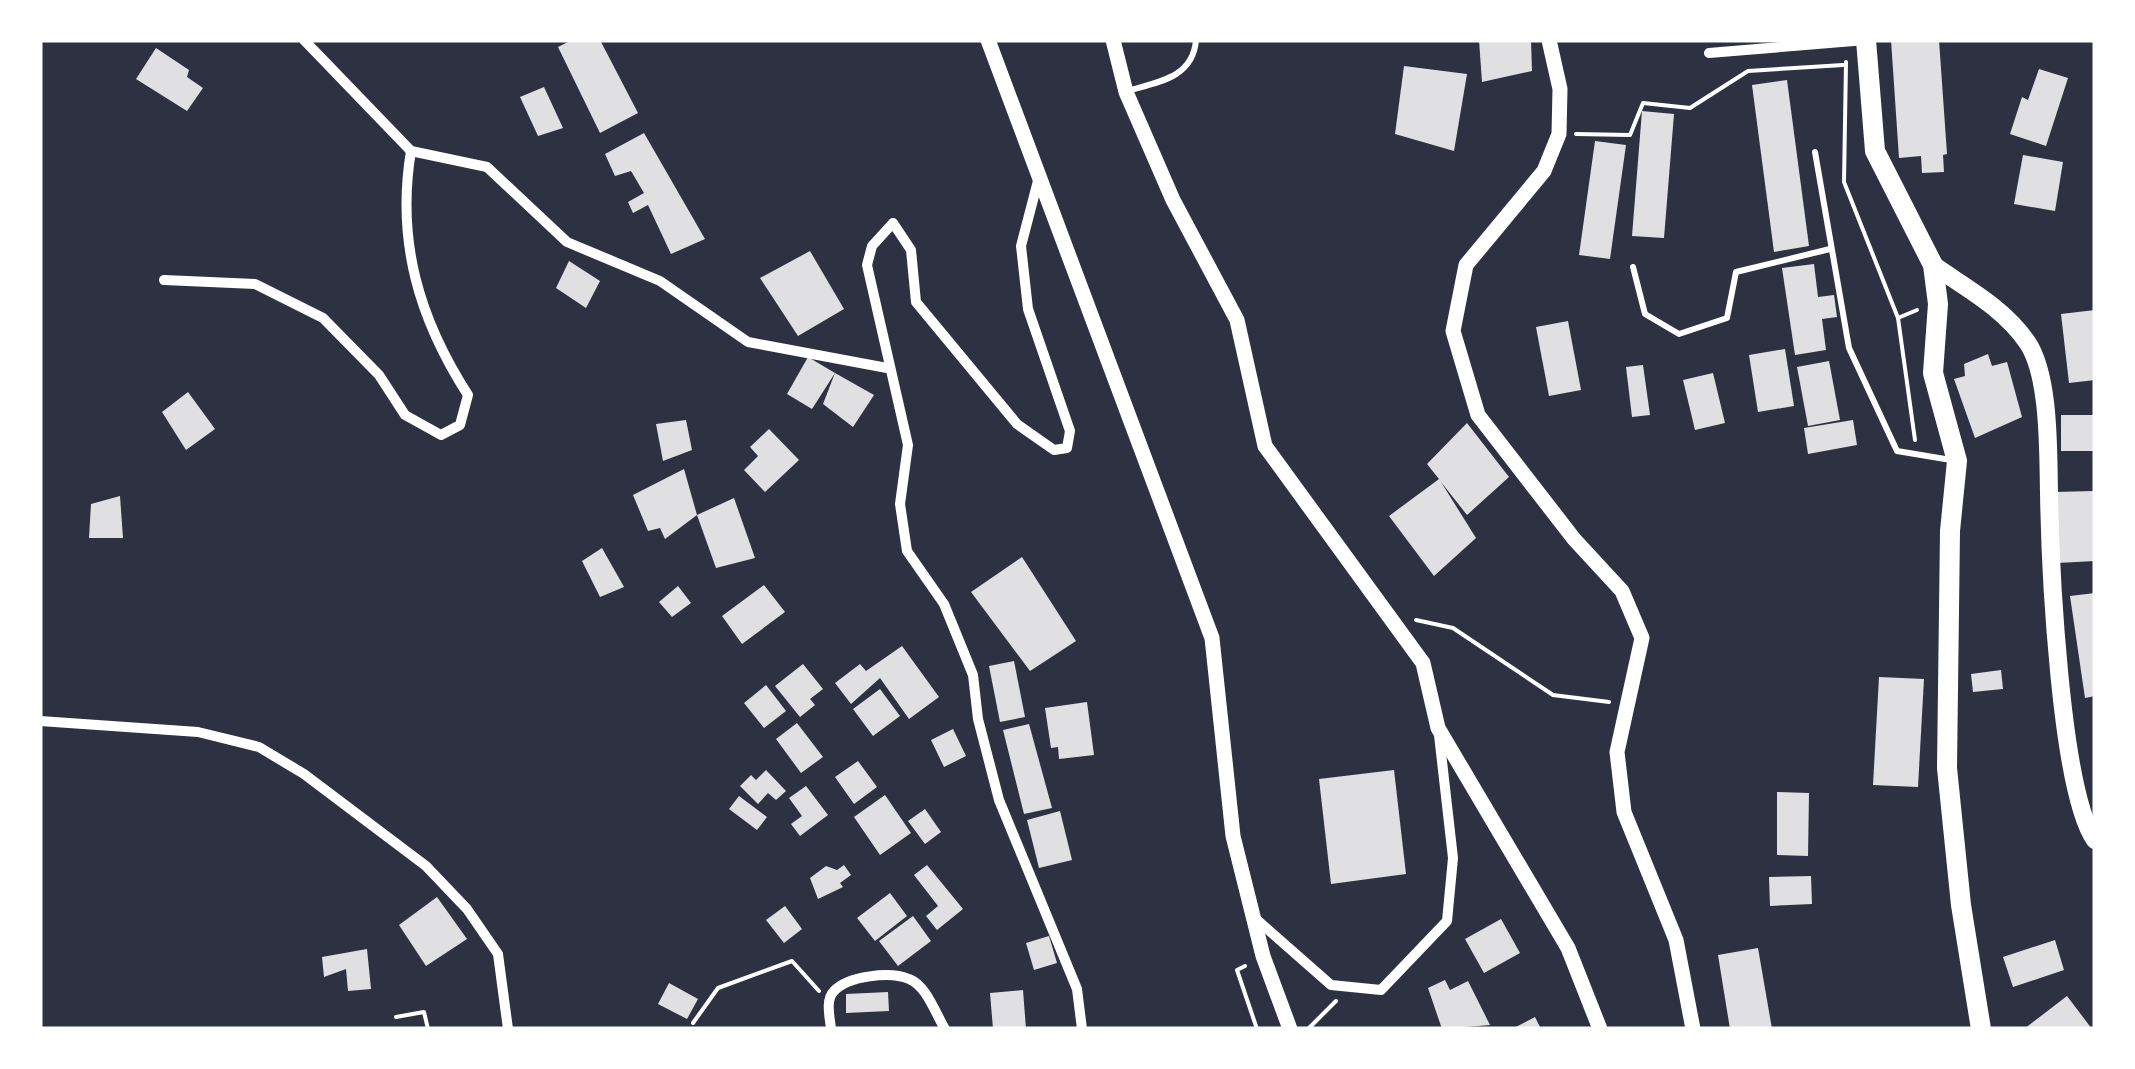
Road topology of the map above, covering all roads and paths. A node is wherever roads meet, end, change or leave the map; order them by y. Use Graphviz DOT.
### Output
graph roads {
  1 [pos="304,40"];
  2 [pos="988,40"];
  3 [pos="1113,40"];
  4 [pos="1196,40"];
  5 [pos="1549,40"];
  6 [pos="1866,40"];
  7 [pos="1709,53"];
  8 [pos="1843,65"];
  9 [pos="1126,92"];
  10 [pos="1559,134"];
  11 [pos="410,150"];
  12 [pos="1815,152"];
  13 [pos="1039,176"];
  14 [pos="1830,249"];
  15 [pos="1933,265"];
  16 [pos="1632,268"];
  17 [pos="164,280"];
  18 [pos="887,368"];
  19 [pos="1916,454"];
  20 [pos="1957,461"];
  21 [pos="1382,612"];
  22 [pos="1627,709"];
  23 [pos="40,721"];
  24 [pos="1438,728"];
  25 [pos="2094,841"];
  26 [pos="1251,915"];
  27 [pos="1263,956"];
  28 [pos="1332,986"];
  29 [pos="828,1002"];
  30 [pos="396,1017"];
  31 [pos="693,1023"];
  32 [pos="428,1029"];
  33 [pos="508,1029"];
  34 [pos="832,1029"];
  35 [pos="945,1029"];
  36 [pos="1082,1029"];
  37 [pos="1257,1029"];
  38 [pos="1290,1029"];
  39 [pos="1308,1029"];
  40 [pos="1600,1029"];
  41 [pos="1693,1029"];
  42 [pos="1981,1029"];
  1 -- 11 [label="street"];
  2 -- 13 [label="street"];
  3 -- 9 [label="street"];
  4 -- 9 [label="lane"];
  5 -- 10 [label="street"];
  6 -- 7 [label="street"];
  6 -- 8 [label="path"];
  6 -- 15 [label="main road"];
  8 -- 10 [label="path"];
  8 -- 19 [label="path"];
  9 -- 21 [label="street"];
  10 -- 22 [label="street"];
  11 -- 17 [label="street"];
  11 -- 18 [label="street"];
  12 -- 14 [label="lane"];
  13 -- 18 [label="street"];
  13 -- 26 [label="street"];
  14 -- 16 [label="lane"];
  14 -- 19 [label="lane"];
  15 -- 20 [label="main road"];
  15 -- 25 [label="main road"];
  18 -- 36 [label="street"];
  19 -- 20 [label="lane"];
  20 -- 42 [label="main road"];
  21 -- 22 [label="path"];
  21 -- 24 [label="street"];
  22 -- 41 [label="street"];
  23 -- 33 [label="street"];
  24 -- 28 [label="street"];
  24 -- 40 [label="street"];
  26 -- 27 [label="street"];
  26 -- 28 [label="street"];
  27 -- 37 [label="path"];
  27 -- 38 [label="street"];
  28 -- 39 [label="path"];
  29 -- 31 [label="path"];
  29 -- 34 [label="street"];
  29 -- 35 [label="street"];
  30 -- 32 [label="path"];
}
